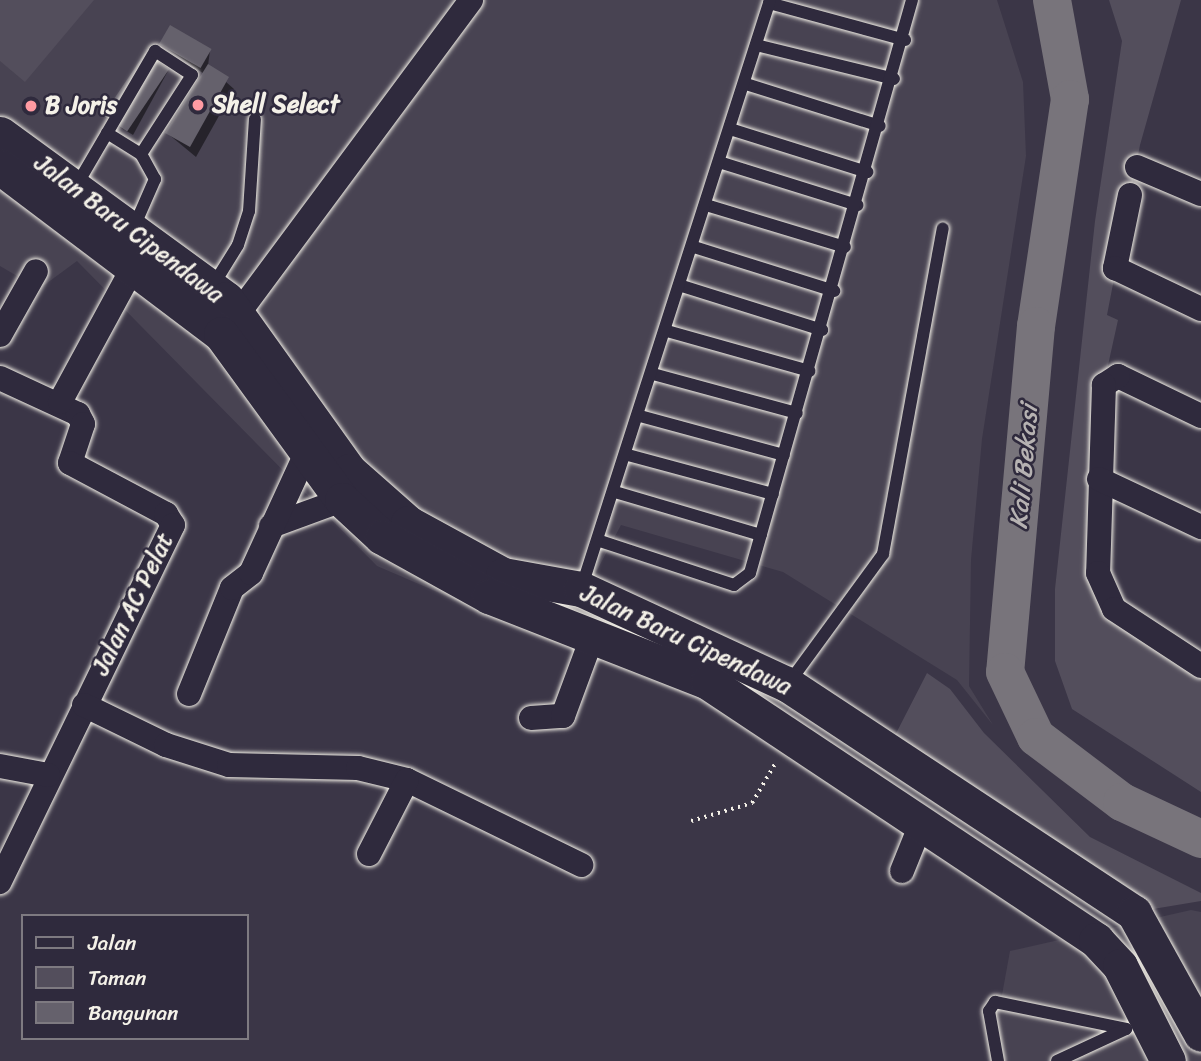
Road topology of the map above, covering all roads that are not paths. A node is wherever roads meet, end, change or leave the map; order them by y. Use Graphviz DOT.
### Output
graph roads {
  1 [pos="471,0"];
  2 [pos="912,0"];
  3 [pos="770,1"];
  4 [pos="905,40"];
  5 [pos="756,45"];
  6 [pos="894,79"];
  7 [pos="746,84"];
  8 [pos="255,119"];
  9 [pos="880,126"];
  10 [pos="730,130"];
  11 [pos="107,133"];
  12 [pos="0,134"];
  13 [pos="141,154"];
  14 [pos="719,162"];
  15 [pos="0,167"];
  16 [pos="1138,167"];
  17 [pos="867,172"];
  18 [pos="75,188"];
  19 [pos="1201,194"];
  20 [pos="1129,195"];
  21 [pos="706,205"];
  22 [pos="857,205"];
  23 [pos="134,227"];
  24 [pos="943,228"];
  25 [pos="694,247"];
  26 [pos="845,247"];
  27 [pos="135,264"];
  28 [pos="36,271"];
  29 [pos="682,286"];
  30 [pos="212,288"];
  31 [pos="834,291"];
  32 [pos="1201,309"];
  33 [pos="231,324"];
  34 [pos="822,330"];
  35 [pos="667,331"];
  36 [pos="0,335"];
  37 [pos="809,371"];
  38 [pos="653,374"];
  39 [pos="0,378"];
  40 [pos="60,401"];
  41 [pos="797,412"];
  42 [pos="640,416"];
  43 [pos="1201,416"];
  44 [pos="307,451"];
  45 [pos="628,455"];
  46 [pos="784,455"];
  47 [pos="1099,479"];
  48 [pos="615,492"];
  49 [pos="773,494"];
  50 [pos="342,500"];
  51 [pos="271,526"];
  52 [pos="1201,527"];
  53 [pos="761,535"];
  54 [pos="600,541"];
  55 [pos="581,589"];
  56 [pos="593,635"];
  57 [pos="1201,666"];
  58 [pos="787,684"];
  59 [pos="189,694"];
  60 [pos="84,705"];
  61 [pos="531,718"];
  62 [pos="887,751"];
  63 [pos="0,766"];
  64 [pos="48,775"];
  65 [pos="407,780"];
  66 [pos="866,789"];
  67 [pos="921,824"];
  68 [pos="369,854"];
  69 [pos="581,865"];
  70 [pos="902,871"];
  71 [pos="0,882"];
  72 [pos="1137,1024"];
  73 [pos="1201,1034"];
  74 [pos="998,1061"];
  75 [pos="1056,1061"];
  76 [pos="1168,1061"];
  1 -- 33 [label="street"];
  2 -- 4 [label="lane"];
  3 -- 4 [label="lane"];
  3 -- 5 [label="lane"];
  4 -- 6 [label="lane"];
  5 -- 6 [label="lane"];
  5 -- 7 [label="lane"];
  6 -- 9 [label="lane"];
  7 -- 9 [label="lane"];
  7 -- 10 [label="lane"];
  8 -- 30 [label="lane"];
  9 -- 17 [label="lane"];
  10 -- 14 [label="lane"];
  10 -- 17 [label="lane"];
  11 -- 13 [label="lane"];
  11 -- 13 [label="lane"];
  11 -- 18 [label="lane"];
  12 -- 18 [label="main road, Jalan Baru Cipendawa"];
  13 -- 23 [label="lane"];
  14 -- 21 [label="lane"];
  14 -- 22 [label="lane"];
  15 -- 27 [label="main road, Jalan Baru Cipendawa"];
  16 -- 19 [label="street"];
  17 -- 22 [label="lane"];
  18 -- 23 [label="main road, Jalan Baru Cipendawa"];
  20 -- 32 [label="street"];
  21 -- 25 [label="lane"];
  21 -- 26 [label="lane"];
  22 -- 26 [label="lane"];
  23 -- 30 [label="main road, Jalan Baru Cipendawa"];
  24 -- 58 [label="lane"];
  25 -- 29 [label="lane"];
  25 -- 31 [label="lane"];
  26 -- 31 [label="lane"];
  27 -- 33 [label="main road, Jalan Baru Cipendawa"];
  27 -- 40 [label="street"];
  28 -- 36 [label="street"];
  29 -- 34 [label="lane"];
  29 -- 35 [label="lane"];
  30 -- 33 [label="main road, Jalan Baru Cipendawa"];
  31 -- 34 [label="lane"];
  33 -- 44 [label="main road, Jalan Baru Cipendawa"];
  33 -- 55 [label="main road, Jalan Baru Cipendawa"];
  34 -- 37 [label="lane"];
  35 -- 37 [label="lane"];
  35 -- 38 [label="lane"];
  37 -- 41 [label="lane"];
  38 -- 41 [label="lane"];
  38 -- 42 [label="lane"];
  39 -- 40 [label="street, Jalan AC Pelat"];
  40 -- 60 [label="street, Jalan AC Pelat"];
  41 -- 46 [label="lane"];
  42 -- 45 [label="lane"];
  42 -- 46 [label="lane"];
  43 -- 47 [label="street"];
  44 -- 50 [label="main road, Jalan Baru Cipendawa"];
  44 -- 51 [label="street"];
  45 -- 48 [label="lane"];
  45 -- 49 [label="lane"];
  46 -- 49 [label="lane"];
  47 -- 52 [label="street"];
  47 -- 57 [label="street"];
  48 -- 53 [label="lane"];
  48 -- 54 [label="lane"];
  49 -- 53 [label="lane"];
  50 -- 51 [label="street"];
  50 -- 56 [label="main road, Jalan Baru Cipendawa"];
  51 -- 59 [label="street"];
  53 -- 54 [label="lane"];
  54 -- 55 [label="lane"];
  55 -- 58 [label="main road, Jalan Baru Cipendawa"];
  56 -- 61 [label="street"];
  56 -- 66 [label="main road, Jalan Baru Cipendawa"];
  58 -- 62 [label="main road, Jalan Baru Cipendawa"];
  60 -- 64 [label="street, Jalan AC Pelat"];
  60 -- 65 [label="street"];
  62 -- 66 [label="main road"];
  62 -- 73 [label="main road, Jalan Baru Cipendawa"];
  63 -- 64 [label="street"];
  64 -- 71 [label="street, Jalan AC Pelat"];
  65 -- 68 [label="street"];
  65 -- 69 [label="street"];
  66 -- 67 [label="main road, Jalan Baru Cipendawa"];
  67 -- 70 [label="street"];
  67 -- 72 [label="main road, Jalan Baru Cipendawa"];
  72 -- 74 [label="lane"];
  72 -- 75 [label="lane"];
  72 -- 76 [label="main road, Jalan Baru Cipendawa"];
}
